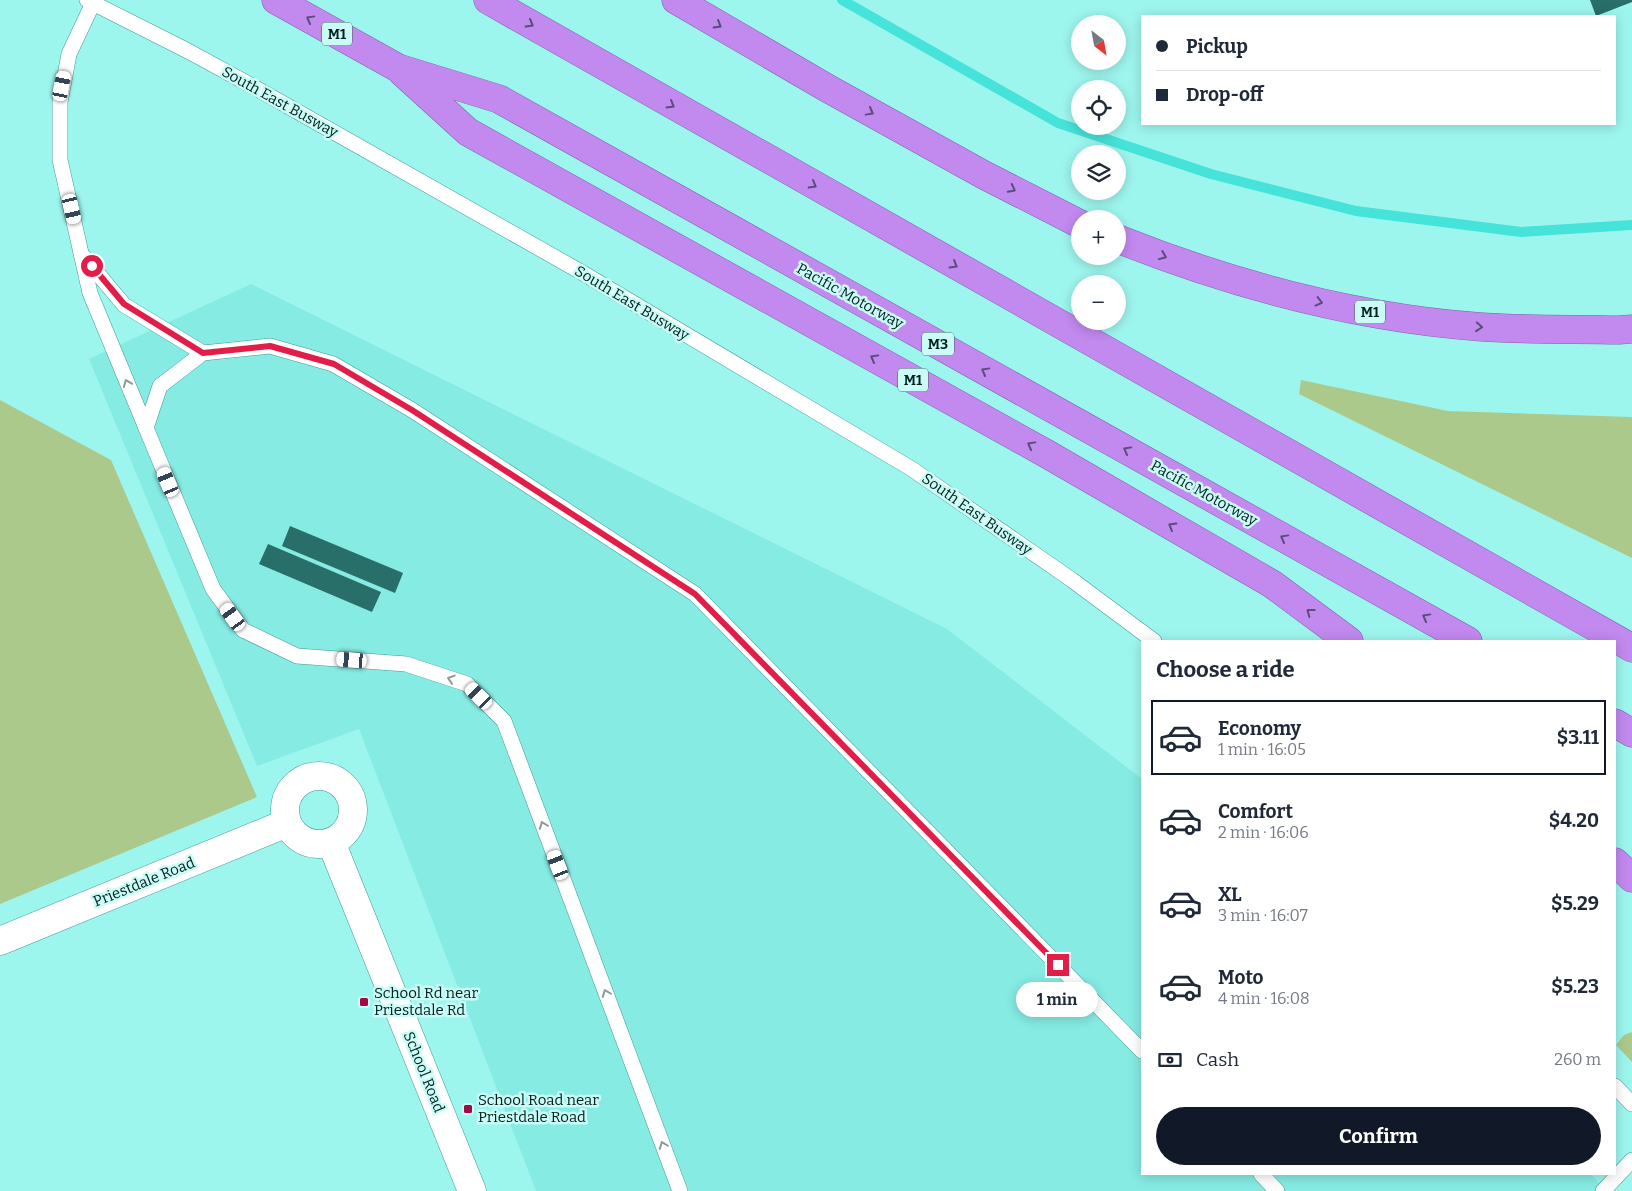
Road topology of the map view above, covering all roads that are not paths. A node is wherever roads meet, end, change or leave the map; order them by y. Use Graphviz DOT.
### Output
graph roads {
  1 [pos="276,0"];
  2 [pos="488,0"];
  3 [pos="676,0"];
  4 [pos="90,1"];
  5 [pos="398,68"];
  6 [pos="1071,219"];
  7 [pos="1126,241"];
  8 [pos="81,254"];
  9 [pos="1632,330"];
  10 [pos="203,353"];
  11 [pos="146,428"];
  12 [pos="1153,640"];
  13 [pos="1348,640"];
  14 [pos="1466,640"];
  15 [pos="1632,648"];
  16 [pos="1616,724"];
  17 [pos="1632,733"];
  18 [pos="287,823"];
  19 [pos="331,842"];
  20 [pos="1616,863"];
  21 [pos="1632,878"];
  22 [pos="0,940"];
  23 [pos="1141,1050"];
  24 [pos="1616,1087"];
  25 [pos="1632,1104"];
  26 [pos="1632,1160"];
  27 [pos="1262,1175"];
  28 [pos="472,1191"];
  29 [pos="680,1191"];
  30 [pos="1277,1191"];
  31 [pos="1603,1191"];
  5 -- 1 [label="highway, Pacific Motorway / M1, one-way"];
  2 -- 15 [label="highway, one-way"];
  3 -- 6 [label="highway, one-way"];
  4 -- 8 [label="lane"];
  4 -- 12 [label="lane, South East Busway"];
  13 -- 5 [label="highway, M1, one-way"];
  14 -- 5 [label="highway, Pacific Motorway / M3, one-way"];
  7 -- 9 [label="highway, M1, one-way"];
  8 -- 10 [label="lane"];
  11 -- 8 [label="lane, one-way"];
  10 -- 11 [label="lane"];
  10 -- 23 [label="lane"];
  29 -- 11 [label="lane, one-way"];
  16 -- 17 [label="highway"];
  18 -- 19 [label="street"];
  18 -- 19 [label="street"];
  18 -- 22 [label="street, Priestdale Road"];
  19 -- 28 [label="street, School Road"];
  20 -- 21 [label="highway"];
  24 -- 25 [label="lane"];
  26 -- 31 [label="lane"];
  27 -- 30 [label="lane"];
}
